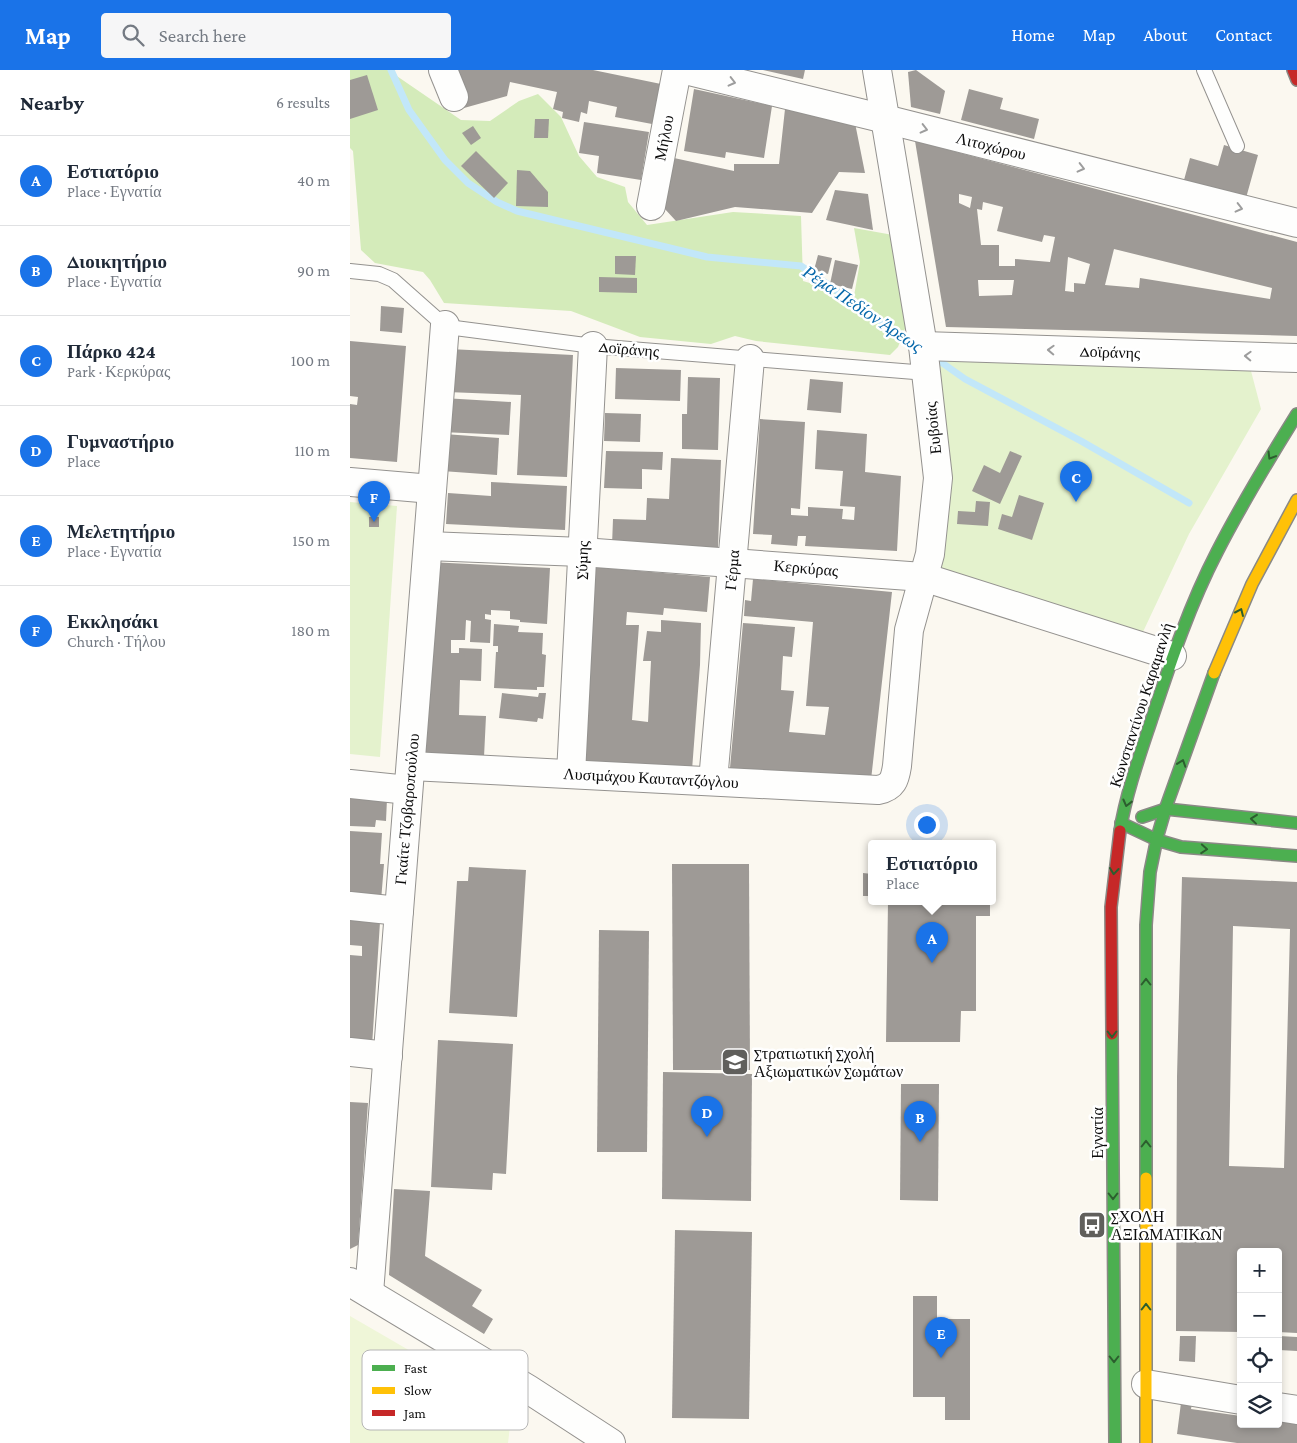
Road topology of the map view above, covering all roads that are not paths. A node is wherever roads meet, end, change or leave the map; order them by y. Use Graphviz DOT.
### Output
graph roads {
  1 [pos="444,70"];
  2 [pos="677,70"];
  3 [pos="685,70"];
  4 [pos="877,70"];
  5 [pos="1204,70"];
  6 [pos="1293,70"];
  7 [pos="1297,80"];
  8 [pos="454,97"];
  9 [pos="885,119"];
  10 [pos="1237,146"];
  11 [pos="652,206"];
  12 [pos="1297,223"];
  13 [pos="350,271"];
  14 [pos="445,324"];
  15 [pos="593,346"];
  16 [pos="1297,358"];
  17 [pos="750,359"];
  18 [pos="926,362"];
  19 [pos="1297,414"];
  20 [pos="350,482"];
  21 [pos="432,489"];
  22 [pos="1297,500"];
  23 [pos="428,546"];
  24 [pos="582,552"];
  25 [pos="732,562"];
  26 [pos="923,578"];
  27 [pos="1172,656"];
  28 [pos="571,774"];
  29 [pos="410,778"];
  30 [pos="713,781"];
  31 [pos="350,784"];
  32 [pos="890,785"];
  33 [pos="1166,809"];
  34 [pos="1122,823"];
  35 [pos="1297,823"];
  36 [pos="1157,840"];
  37 [pos="1297,856"];
  38 [pos="350,906"];
  39 [pos="399,911"];
  40 [pos="350,1052"];
  41 [pos="388,1056"];
  42 [pos="360,1288"];
  43 [pos="463,1350"];
  44 [pos="1146,1384"];
  45 [pos="528,1389"];
  46 [pos="1237,1399"];
  47 [pos="1282,1408"];
  48 [pos="1297,1410"];
  49 [pos="584,1435"];
  50 [pos="612,1443"];
  51 [pos="1115,1443"];
  52 [pos="1146,1443"];
  1 -- 8 [label="street"];
  2 -- 11 [label="street, Μήλου"];
  3 -- 9 [label="street, Λιτοχώρου, one-way"];
  4 -- 9 [label="street, Ευβοίας"];
  5 -- 10 [label="lane"];
  6 -- 7 [label="main road"];
  9 -- 12 [label="street, Λιτοχώρου, one-way"];
  9 -- 18 [label="street, Ευβοίας"];
  13 -- 14 [label="lane, Δοϊράνης"];
  14 -- 15 [label="lane, Δοϊράνης"];
  14 -- 21 [label="street, Γκαίτε Τζοβαροπούλου"];
  15 -- 17 [label="lane, Δοϊράνης"];
  15 -- 24 [label="street, Σύμης"];
  16 -- 18 [label="street, Δοϊράνης, one-way"];
  17 -- 18 [label="lane, Δοϊράνης"];
  17 -- 25 [label="street, Γέρμα"];
  18 -- 26 [label="street, Ευβοίας"];
  19 -- 27 [label="main road, Κωνσταντίνου Καραμανλή, one-way"];
  20 -- 21 [label="street"];
  21 -- 23 [label="street, Γκαίτε Τζοβαροπούλου"];
  33 -- 22 [label="main road, one-way"];
  23 -- 24 [label="street, Κερκύρας"];
  23 -- 29 [label="street, Γκαίτε Τζοβαροπούλου"];
  24 -- 25 [label="street, Κερκύρας"];
  24 -- 28 [label="street, Σύμης"];
  25 -- 26 [label="street, Κερκύρας"];
  25 -- 30 [label="street, Γέρμα"];
  26 -- 27 [label="street, Κερκύρας"];
  26 -- 32 [label="street, Ευβοίας"];
  27 -- 34 [label="main road, Κωνσταντίνου Καραμανλή, one-way"];
  28 -- 29 [label="street, Λυσιμάχου Καυταντζόγλου"];
  28 -- 30 [label="street, Λυσιμάχου Καυταντζόγλου"];
  29 -- 31 [label="street, Λυσιμάχου Καυταντζόγλου"];
  29 -- 39 [label="street, Γκαίτε Τζοβαροπούλου"];
  30 -- 32 [label="street, Λυσιμάχου Καυταντζόγλου"];
  33 -- 34 [label="main road"];
  35 -- 33 [label="main road, one-way"];
  33 -- 36 [label="main road"];
  34 -- 36 [label="main road"];
  34 -- 51 [label="main road, Εγνατία, one-way"];
  36 -- 37 [label="main road, one-way"];
  44 -- 36 [label="main road, one-way"];
  38 -- 39 [label="street"];
  39 -- 41 [label="street, Γκαίτε Τζοβαροπούλου"];
  40 -- 41 [label="street"];
  41 -- 42 [label="street, Γκαίτε Τζοβαροπούλου"];
  42 -- 43 [label="street"];
  44 -- 46 [label="street"];
  44 -- 52 [label="main road"];
  45 -- 49 [label="street"];
  47 -- 48 [label="street"];
  49 -- 50 [label="street"];
}
